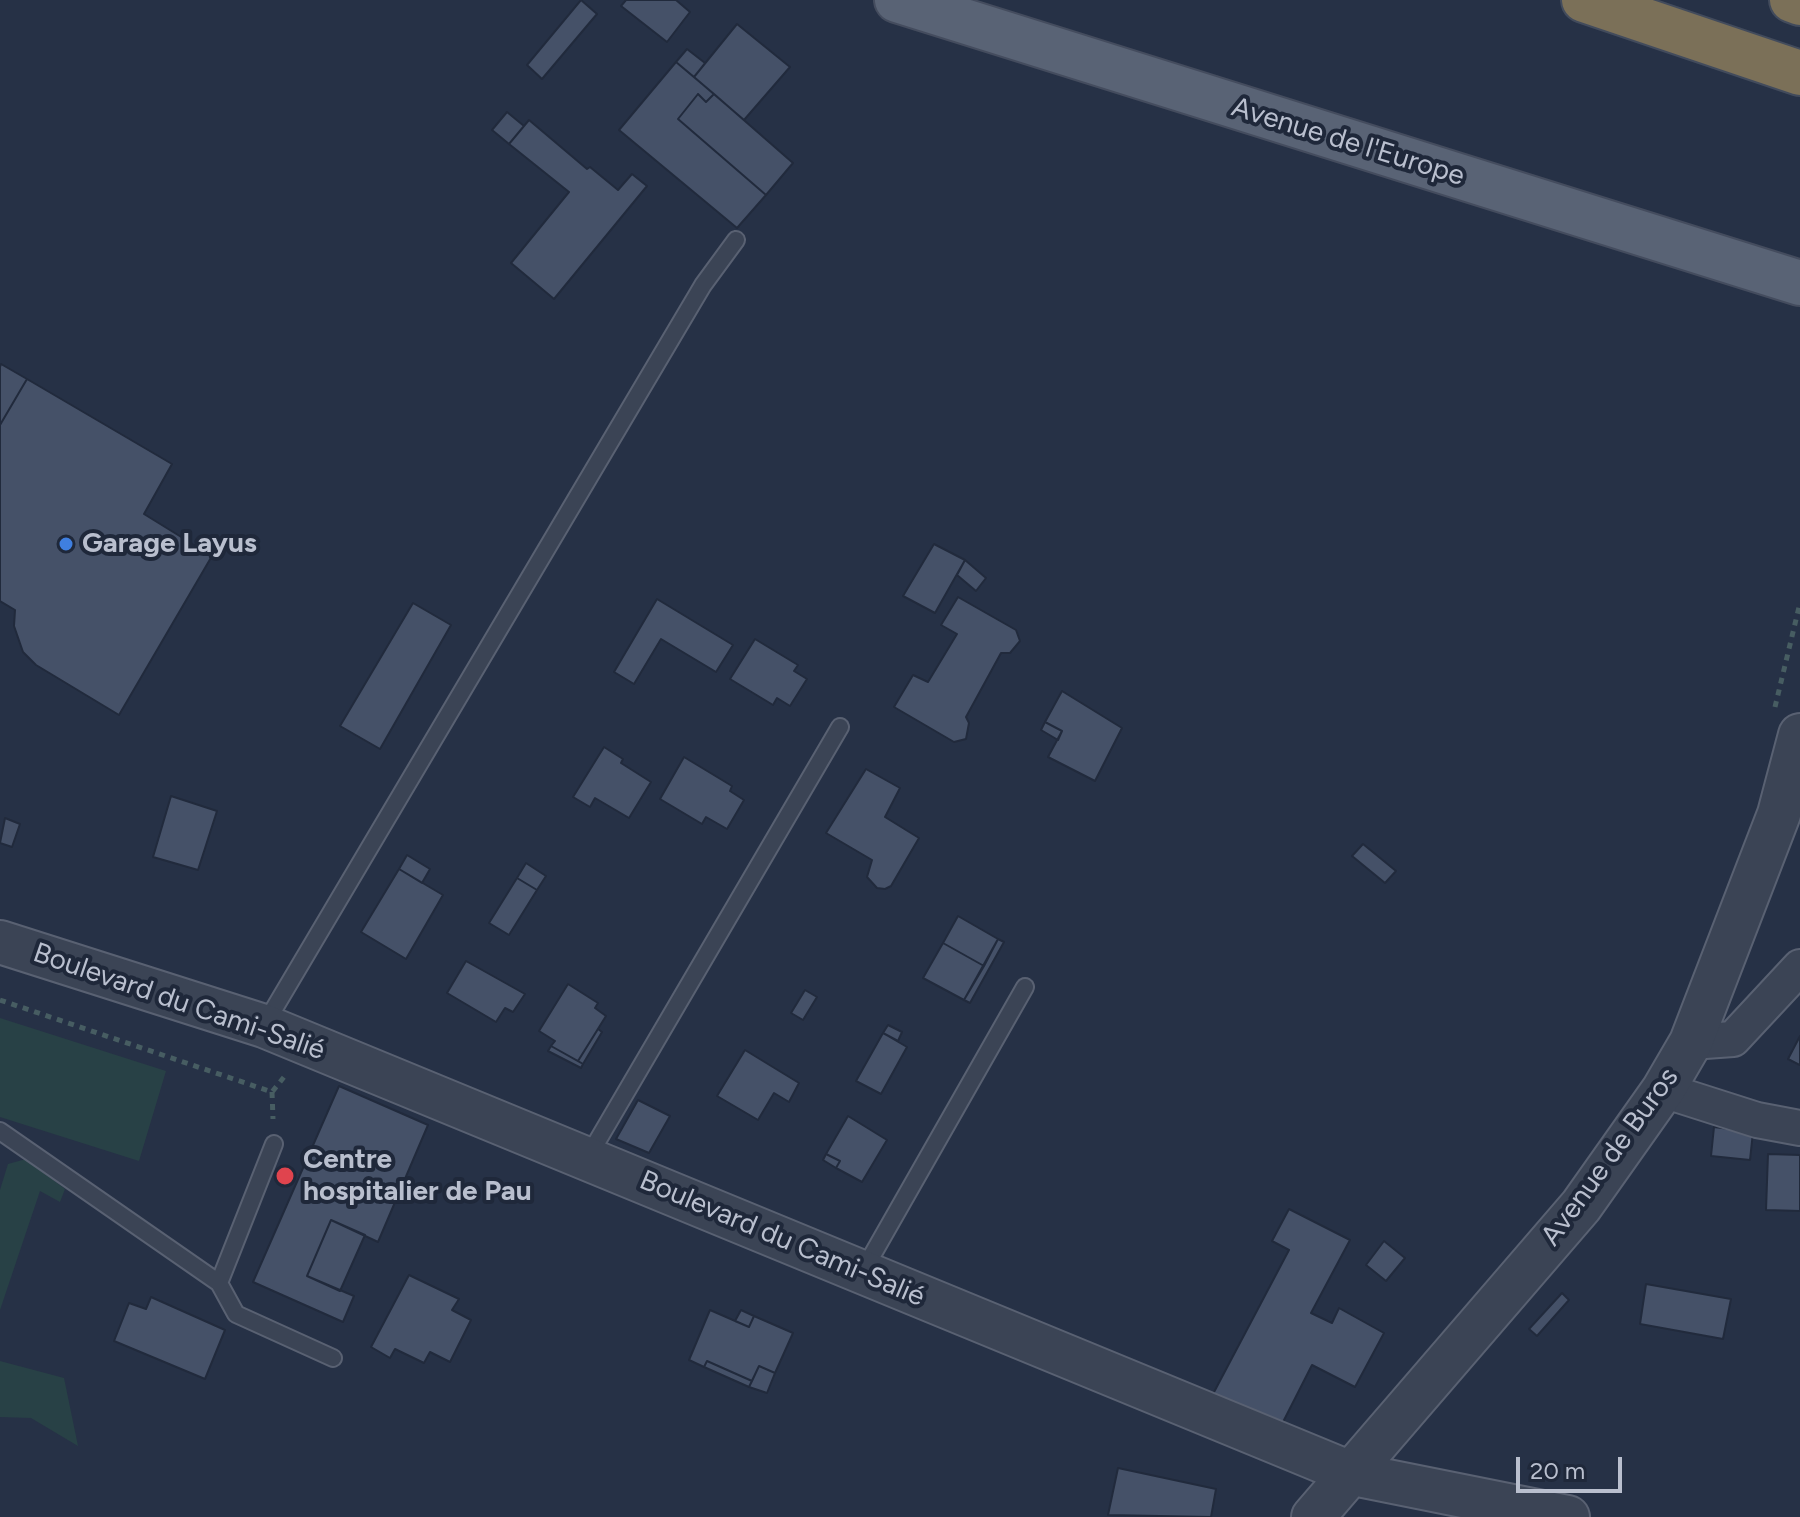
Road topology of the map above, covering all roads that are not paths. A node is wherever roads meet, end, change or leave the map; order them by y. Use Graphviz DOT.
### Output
graph roads {
  1 [pos="897,0"];
  2 [pos="1584,0"];
  3 [pos="1792,0"];
  4 [pos="1800,3"];
  5 [pos="1800,73"];
  6 [pos="736,240"];
  7 [pos="1800,283"];
  8 [pos="840,727"];
  9 [pos="1800,735"];
  10 [pos="0,942"];
  11 [pos="1800,967"];
  12 [pos="1025,987"];
  13 [pos="264,1026"];
  14 [pos="1691,1042"];
  15 [pos="1663,1090"];
  16 [pos="1800,1128"];
  17 [pos="0,1131"];
  18 [pos="274,1144"];
  19 [pos="588,1157"];
  20 [pos="862,1274"];
  21 [pos="219,1283"];
  22 [pos="333,1358"];
  23 [pos="1353,1474"];
  24 [pos="1313,1517"];
  25 [pos="1568,1517"];
  1 -- 7 [label="main road, Avenue de l'Europe"];
  2 -- 5 [label="highway"];
  3 -- 4 [label="highway"];
  6 -- 13 [label="lane"];
  8 -- 19 [label="lane"];
  9 -- 14 [label="street, Avenue de Buros"];
  10 -- 13 [label="street, Boulevard du Cami-Salié"];
  11 -- 14 [label="street"];
  12 -- 20 [label="lane"];
  13 -- 19 [label="street, Boulevard du Cami-Salié"];
  14 -- 15 [label="street, Avenue de Buros"];
  15 -- 16 [label="street"];
  15 -- 23 [label="street, Avenue de Buros"];
  17 -- 21 [label="lane"];
  18 -- 21 [label="lane"];
  19 -- 20 [label="street, Boulevard du Cami-Salié"];
  20 -- 23 [label="street, Boulevard du Cami-Salié"];
  21 -- 22 [label="lane"];
  23 -- 24 [label="street, Avenue de Buros"];
  23 -- 25 [label="street, Boulevard du Cami-Salié"];
}
